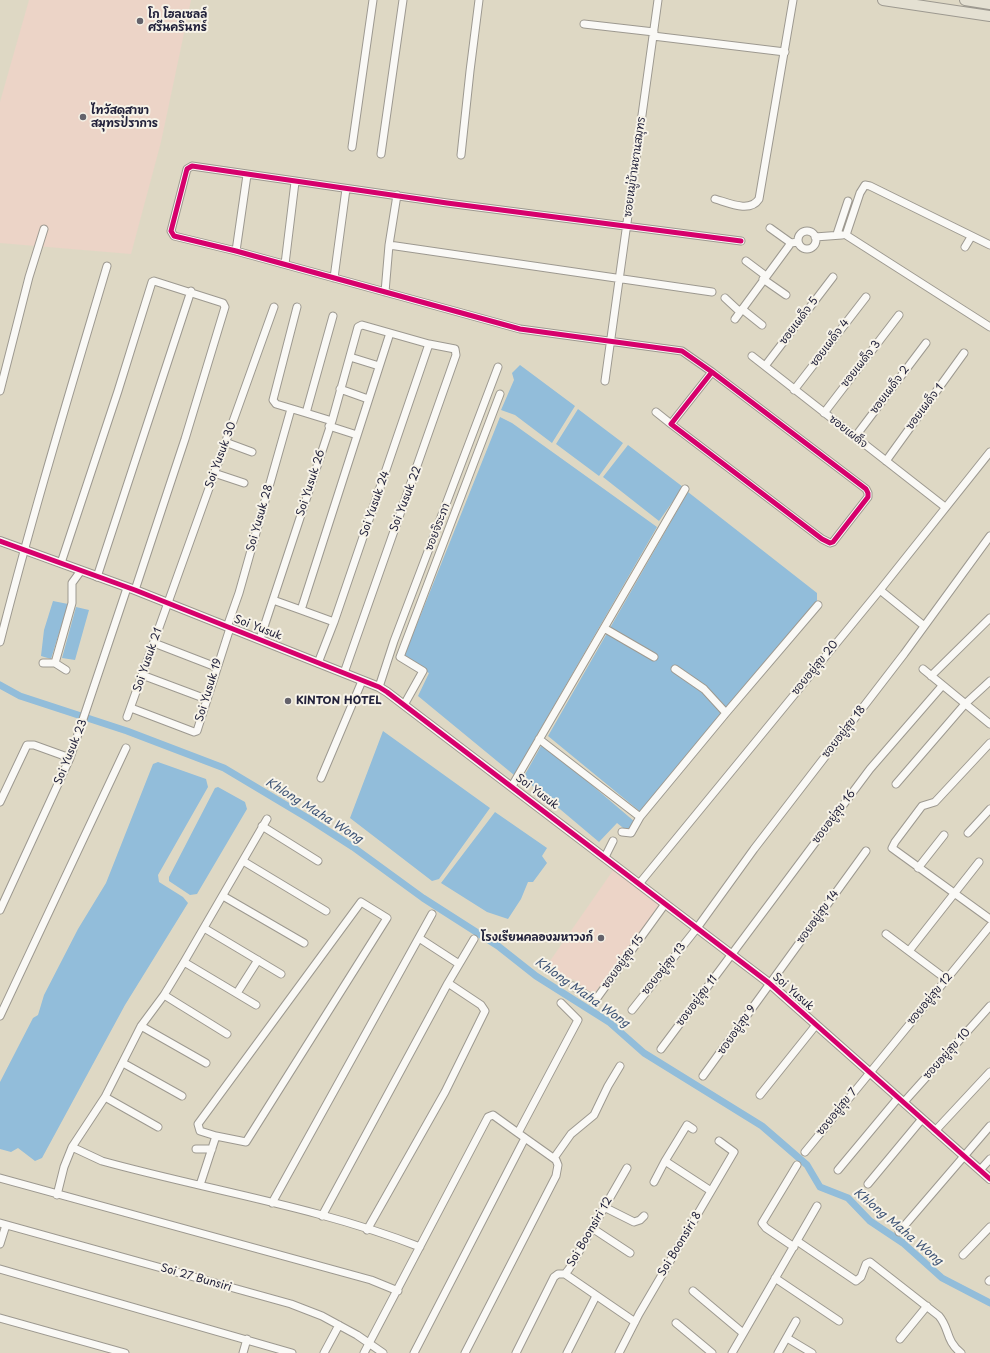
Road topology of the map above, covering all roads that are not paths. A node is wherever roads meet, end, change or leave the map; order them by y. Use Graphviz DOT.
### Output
graph roads {
  1 [pos="373,0"];
  2 [pos="403,0"];
  3 [pos="480,0"];
  4 [pos="658,0"];
  5 [pos="793,0"];
  6 [pos="883,0"];
  7 [pos="968,0"];
  8 [pos="990,4"];
  9 [pos="990,16"];
  10 [pos="584,24"];
  11 [pos="654,34"];
  12 [pos="786,52"];
  13 [pos="352,147"];
  14 [pos="381,154"];
  15 [pos="461,155"];
  16 [pos="247,176"];
  17 [pos="295,182"];
  18 [pos="346,189"];
  19 [pos="397,195"];
  20 [pos="715,199"];
  21 [pos="848,201"];
  22 [pos="627,225"];
  23 [pos="770,228"];
  24 [pos="44,230"];
  25 [pos="837,234"];
  26 [pos="846,235"];
  27 [pos="815,237"];
  28 [pos="972,237"];
  29 [pos="741,241"];
  30 [pos="795,242"];
  31 [pos="989,243"];
  32 [pos="389,245"];
  33 [pos="965,247"];
  34 [pos="236,250"];
  35 [pos="746,261"];
  36 [pos="285,264"];
  37 [pos="107,266"];
  38 [pos="833,277"];
  39 [pos="334,278"];
  40 [pos="765,278"];
  41 [pos="619,280"];
  42 [pos="191,292"];
  43 [pos="385,292"];
  44 [pos="712,292"];
  45 [pos="786,295"];
  46 [pos="866,297"];
  47 [pos="725,298"];
  48 [pos="274,307"];
  49 [pos="297,307"];
  50 [pos="741,310"];
  51 [pos="899,315"];
  52 [pos="333,316"];
  53 [pos="735,318"];
  54 [pos="762,325"];
  55 [pos="990,327"];
  56 [pos="390,333"];
  57 [pos="611,341"];
  58 [pos="926,343"];
  59 [pos="429,344"];
  60 [pos="964,353"];
  61 [pos="752,356"];
  62 [pos="350,357"];
  63 [pos="379,366"];
  64 [pos="765,366"];
  65 [pos="498,367"];
  66 [pos="712,372"];
  67 [pos="605,381"];
  68 [pos="340,389"];
  69 [pos="794,390"];
  70 [pos="0,391"];
  71 [pos="500,394"];
  72 [pos="368,399"];
  73 [pos="291,409"];
  74 [pos="656,412"];
  75 [pos="306,413"];
  76 [pos="824,413"];
  77 [pos="330,423"];
  78 [pos="671,424"];
  79 [pos="357,435"];
  80 [pos="855,437"];
  81 [pos="225,442"];
  82 [pos="252,452"];
  83 [pos="990,452"];
  84 [pos="886,461"];
  85 [pos="214,473"];
  86 [pos="244,483"];
  87 [pos="685,489"];
  88 [pos="945,507"];
  89 [pos="989,538"];
  90 [pos="0,541"];
  91 [pos="24,549"];
  92 [pos="61,563"];
  93 [pos="80,572"];
  94 [pos="97,577"];
  95 [pos="131,589"];
  96 [pos="880,590"];
  97 [pos="273,600"];
  98 [pos="167,604"];
  99 [pos="818,605"];
  100 [pos="300,610"];
  101 [pos="990,618"];
  102 [pos="334,622"];
  103 [pos="923,625"];
  104 [pos="228,627"];
  105 [pos="604,628"];
  106 [pos="260,639"];
  107 [pos="0,642"];
  108 [pos="154,643"];
  109 [pos="654,657"];
  110 [pos="43,663"];
  111 [pos="55,663"];
  112 [pos="318,663"];
  113 [pos="216,667"];
  114 [pos="675,669"];
  115 [pos="923,669"];
  116 [pos="66,670"];
  117 [pos="344,673"];
  118 [pos="142,675"];
  119 [pos="931,676"];
  120 [pos="362,681"];
  121 [pos="990,681"];
  122 [pos="942,686"];
  123 [pos="379,687"];
  124 [pos="206,699"];
  125 [pos="965,704"];
  126 [pos="404,705"];
  127 [pos="131,708"];
  128 [pos="726,713"];
  129 [pos="127,717"];
  130 [pos="990,724"];
  131 [pos="539,739"];
  132 [pos="990,743"];
  133 [pos="126,748"];
  134 [pos="70,758"];
  135 [pos="321,778"];
  136 [pos="896,784"];
  137 [pos="512,786"];
  138 [pos="0,802"];
  139 [pos="990,809"];
  140 [pos="640,817"];
  141 [pos="622,832"];
  142 [pos="968,834"];
  143 [pos="944,835"];
  144 [pos="613,841"];
  145 [pos="866,851"];
  146 [pos="605,857"];
  147 [pos="243,861"];
  148 [pos="318,861"];
  149 [pos="979,862"];
  150 [pos="918,868"];
  151 [pos="639,884"];
  152 [pos="954,893"];
  153 [pos="223,896"];
  154 [pos="665,904"];
  155 [pos="1,905"];
  156 [pos="326,911"];
  157 [pos="432,914"];
  158 [pos="990,919"];
  159 [pos="990,926"];
  160 [pos="204,928"];
  161 [pos="697,928"];
  162 [pos="886,934"];
  163 [pos="419,938"];
  164 [pos="474,939"];
  165 [pos="304,943"];
  166 [pos="909,951"];
  167 [pos="732,954"];
  168 [pos="258,960"];
  169 [pos="184,962"];
  170 [pos="459,964"];
  171 [pos="281,974"];
  172 [pos="946,979"];
  173 [pos="769,983"];
  174 [pos="448,984"];
  175 [pos="573,986"];
  176 [pos="237,993"];
  177 [pos="164,995"];
  178 [pos="561,1003"];
  179 [pos="256,1004"];
  180 [pos="990,1006"];
  181 [pos="632,1010"];
  182 [pos="0,1016"];
  183 [pos="816,1025"];
  184 [pos="141,1026"];
  185 [pos="227,1034"];
  186 [pos="661,1049"];
  187 [pos="124,1063"];
  188 [pos="206,1063"];
  189 [pos="620,1066"];
  190 [pos="869,1072"];
  191 [pos="990,1072"];
  192 [pos="704,1076"];
  193 [pos="760,1095"];
  194 [pos="182,1096"];
  195 [pos="104,1097"];
  196 [pos="901,1100"];
  197 [pos="922,1119"];
  198 [pos="158,1126"];
  199 [pos="990,1126"];
  200 [pos="693,1129"];
  201 [pos="935,1131"];
  202 [pos="518,1133"];
  203 [pos="216,1136"];
  204 [pos="525,1138"];
  205 [pos="720,1141"];
  206 [pos="72,1147"];
  207 [pos="196,1149"];
  208 [pos="212,1150"];
  209 [pos="805,1152"];
  210 [pos="964,1156"];
  211 [pos="554,1158"];
  212 [pos="990,1159"];
  213 [pos="665,1161"];
  214 [pos="797,1165"];
  215 [pos="627,1168"];
  216 [pos="838,1170"];
  217 [pos="980,1170"];
  218 [pos="0,1178"];
  219 [pos="990,1179"];
  220 [pos="654,1182"];
  221 [pos="868,1184"];
  222 [pos="200,1185"];
  223 [pos="711,1191"];
  224 [pos="57,1195"];
  225 [pos="272,1203"];
  226 [pos="817,1206"];
  227 [pos="604,1208"];
  228 [pos="322,1216"];
  229 [pos="644,1216"];
  230 [pos="3,1224"];
  231 [pos="990,1227"];
  232 [pos="592,1228"];
  233 [pos="367,1230"];
  234 [pos="899,1232"];
  235 [pos="0,1244"];
  236 [pos="796,1244"];
  237 [pos="420,1247"];
  238 [pos="630,1254"];
  239 [pos="963,1255"];
  240 [pos="0,1269"];
  241 [pos="565,1274"];
  242 [pos="775,1278"];
  243 [pos="398,1291"];
  244 [pos="693,1291"];
  245 [pos="596,1296"];
  246 [pos="927,1306"];
  247 [pos="0,1318"];
  248 [pos="796,1321"];
  249 [pos="839,1321"];
  250 [pos="635,1322"];
  251 [pos="676,1323"];
  252 [pos="344,1327"];
  253 [pos="743,1333"];
  254 [pos="787,1338"];
  255 [pos="247,1339"];
  256 [pos="900,1340"];
  257 [pos="369,1344"];
  258 [pos="125,1353"];
  259 [pos="243,1353"];
  260 [pos="292,1353"];
  261 [pos="324,1353"];
  262 [pos="364,1353"];
  263 [pos="383,1353"];
  264 [pos="414,1353"];
  265 [pos="465,1353"];
  266 [pos="516,1353"];
  267 [pos="567,1353"];
  268 [pos="619,1353"];
  269 [pos="712,1353"];
  270 [pos="732,1353"];
  271 [pos="778,1353"];
  272 [pos="812,1353"];
  273 [pos="961,1353"];
  1 -- 13 [label="street"];
  2 -- 14 [label="street"];
  3 -- 15 [label="street"];
  4 -- 11 [label="street, ซอยหมู่บ้านชานสมุทร"];
  5 -- 12 [label="street"];
  6 -- 9 [label="main road"];
  7 -- 8 [label="main road"];
  10 -- 11 [label="street"];
  11 -- 12 [label="street"];
  11 -- 22 [label="street, ซอยหมู่บ้านชานสมุทร"];
  12 -- 20 [label="street"];
  16 -- 17 [label="street"];
  16 -- 34 [label="street"];
  16 -- 34 [label="street"];
  17 -- 18 [label="street"];
  17 -- 36 [label="street"];
  18 -- 19 [label="street"];
  18 -- 39 [label="street"];
  19 -- 22 [label="street"];
  19 -- 32 [label="street"];
  21 -- 25 [label="street"];
  22 -- 29 [label="street"];
  22 -- 41 [label="street, ซอยหมู่บ้านชานสมุทร"];
  23 -- 30 [label="street"];
  24 -- 70 [label="street"];
  25 -- 26 [label="street"];
  25 -- 27 [label="street"];
  26 -- 28 [label="street"];
  26 -- 55 [label="street"];
  27 -- 30 [label="street"];
  27 -- 30 [label="street"];
  28 -- 31 [label="street"];
  28 -- 33 [label="street"];
  30 -- 40 [label="street"];
  32 -- 41 [label="street"];
  32 -- 43 [label="street"];
  34 -- 36 [label="street"];
  35 -- 40 [label="street"];
  36 -- 39 [label="street"];
  37 -- 91 [label="street"];
  38 -- 64 [label="street, ซอยเผด็จ 5"];
  39 -- 43 [label="street"];
  40 -- 45 [label="street"];
  40 -- 50 [label="street"];
  41 -- 44 [label="street"];
  41 -- 57 [label="street, ซอยหมู่บ้านชานสมุทร"];
  42 -- 92 [label="street"];
  42 -- 94 [label="street"];
  42 -- 95 [label="street, Soi Yusuk 23"];
  43 -- 57 [label="street"];
  46 -- 69 [label="street, ซอยเผด็จ 4"];
  47 -- 50 [label="street"];
  48 -- 81 [label="street, Soi Yusuk 30"];
  49 -- 73 [label="street"];
  50 -- 53 [label="street"];
  50 -- 54 [label="street"];
  51 -- 76 [label="street, ซอยเผด็จ 3"];
  52 -- 75 [label="street"];
  56 -- 59 [label="street"];
  56 -- 62 [label="street, Soi Yusuk 26"];
  56 -- 63 [label="street"];
  57 -- 66 [label="street"];
  57 -- 67 [label="street, ซอยหมู่บ้านชานสมุทร"];
  58 -- 80 [label="street, ซอยเผด็จ 2"];
  59 -- 102 [label="street, Soi Yusuk 24"];
  59 -- 117 [label="street, Soi Yusuk 22"];
  60 -- 84 [label="street, ซอยเผด็จ 1"];
  61 -- 64 [label="street, ซอยเผด็จ"];
  62 -- 63 [label="street"];
  62 -- 68 [label="street, Soi Yusuk 26"];
  63 -- 72 [label="street"];
  64 -- 69 [label="street, ซอยเผด็จ"];
  65 -- 123 [label="street, ซอยจิระภา"];
  66 -- 78 [label="street"];
  66 -- 78 [label="street"];
  68 -- 72 [label="street"];
  68 -- 77 [label="street, Soi Yusuk 26"];
  69 -- 76 [label="street, ซอยเผด็จ"];
  71 -- 126 [label="street"];
  72 -- 79 [label="street"];
  73 -- 75 [label="street"];
  73 -- 104 [label="street, Soi Yusuk 28"];
  74 -- 78 [label="street"];
  75 -- 77 [label="street"];
  76 -- 80 [label="street, ซอยเผด็จ"];
  77 -- 79 [label="street"];
  77 -- 97 [label="street, Soi Yusuk 26"];
  79 -- 100 [label="street"];
  80 -- 84 [label="street, ซอยเผด็จ"];
  81 -- 82 [label="street"];
  81 -- 85 [label="street, Soi Yusuk 30"];
  83 -- 88 [label="street, ซอยอยู่สุข 20"];
  84 -- 88 [label="street, ซอยเผด็จ"];
  85 -- 86 [label="street"];
  85 -- 98 [label="street, Soi Yusuk 30"];
  87 -- 105 [label="street"];
  88 -- 96 [label="street, ซอยอยู่สุข 20"];
  89 -- 103 [label="street, ซอยอยู่สุข 18"];
  90 -- 91 [label="street, Soi Yusuk"];
  91 -- 92 [label="street, Soi Yusuk"];
  91 -- 107 [label="street"];
  92 -- 93 [label="street, Soi Yusuk"];
  93 -- 94 [label="street, Soi Yusuk"];
  93 -- 111 [label="street"];
  94 -- 95 [label="street, Soi Yusuk"];
  95 -- 98 [label="street, Soi Yusuk"];
  95 -- 134 [label="street, Soi Yusuk 23"];
  96 -- 103 [label="street"];
  96 -- 151 [label="street, ซอยอยู่สุข 20"];
  97 -- 100 [label="street"];
  97 -- 106 [label="street, Soi Yusuk 26"];
  98 -- 104 [label="street, Soi Yusuk"];
  98 -- 108 [label="street, Soi Yusuk 21"];
  99 -- 128 [label="street"];
  100 -- 102 [label="street"];
  101 -- 119 [label="street"];
  102 -- 112 [label="street, Soi Yusuk 24"];
  103 -- 161 [label="street, ซอยอยู่สุข 18"];
  104 -- 106 [label="street, Soi Yusuk"];
  104 -- 113 [label="street, Soi Yusuk 19"];
  105 -- 109 [label="street"];
  105 -- 131 [label="street"];
  106 -- 112 [label="street, Soi Yusuk"];
  108 -- 113 [label="street"];
  108 -- 118 [label="street, Soi Yusuk 21"];
  110 -- 111 [label="street"];
  111 -- 116 [label="street"];
  112 -- 117 [label="street, Soi Yusuk"];
  113 -- 124 [label="street, Soi Yusuk 19"];
  114 -- 128 [label="street"];
  115 -- 119 [label="street"];
  117 -- 120 [label="street, Soi Yusuk"];
  118 -- 124 [label="street"];
  118 -- 127 [label="street, Soi Yusuk 21"];
  119 -- 122 [label="street"];
  120 -- 123 [label="street, Soi Yusuk"];
  120 -- 135 [label="street"];
  121 -- 125 [label="street"];
  122 -- 125 [label="street"];
  122 -- 167 [label="street, ซอยอยู่สุข 16"];
  123 -- 126 [label="street, Soi Yusuk"];
  124 -- 127 [label="street, Soi Yusuk 19"];
  125 -- 130 [label="street"];
  125 -- 136 [label="street"];
  126 -- 137 [label="street, Soi Yusuk"];
  127 -- 129 [label="street, Soi Yusuk 21"];
  128 -- 140 [label="street"];
  131 -- 137 [label="street"];
  131 -- 140 [label="street"];
  132 -- 150 [label="street"];
  133 -- 182 [label="street"];
  134 -- 138 [label="street"];
  134 -- 155 [label="street, Soi Yusuk 23"];
  137 -- 146 [label="street, Soi Yusuk"];
  139 -- 142 [label="street"];
  140 -- 141 [label="street"];
  143 -- 150 [label="street"];
  144 -- 146 [label="street"];
  145 -- 173 [label="street, ซอยอยู่สุข 14"];
  146 -- 151 [label="street, Soi Yusuk"];
  147 -- 148 [label="street"];
  147 -- 153 [label="street"];
  147 -- 156 [label="street"];
  149 -- 152 [label="street"];
  150 -- 152 [label="street"];
  151 -- 154 [label="street, Soi Yusuk"];
  152 -- 158 [label="street"];
  152 -- 166 [label="street"];
  153 -- 160 [label="street"];
  153 -- 165 [label="street"];
  154 -- 161 [label="street, Soi Yusuk"];
  154 -- 175 [label="street, ซอยอยู่สุข 15"];
  157 -- 163 [label="street"];
  159 -- 172 [label="street, ซอยอยู่สุข 12"];
  160 -- 168 [label="street"];
  160 -- 169 [label="street"];
  161 -- 167 [label="street, Soi Yusuk"];
  161 -- 181 [label="street, ซอยอยู่สุข 13"];
  162 -- 166 [label="street"];
  163 -- 170 [label="street"];
  163 -- 225 [label="street"];
  164 -- 170 [label="street"];
  166 -- 172 [label="street"];
  167 -- 173 [label="street, Soi Yusuk"];
  167 -- 186 [label="street, ซอยอยู่สุข 11"];
  168 -- 171 [label="street"];
  168 -- 176 [label="street"];
  169 -- 176 [label="street"];
  169 -- 177 [label="street"];
  170 -- 174 [label="street"];
  172 -- 190 [label="street, ซอยอยู่สุข 12"];
  173 -- 183 [label="street, Soi Yusuk"];
  173 -- 192 [label="street, ซอยอยู่สุข 9"];
  174 -- 228 [label="street"];
  174 -- 233 [label="street"];
  176 -- 179 [label="street"];
  177 -- 184 [label="street"];
  177 -- 185 [label="street"];
  178 -- 202 [label="street"];
  180 -- 196 [label="street, ซอยอยู่สุข 10"];
  183 -- 190 [label="street, Soi Yusuk"];
  183 -- 193 [label="street"];
  184 -- 187 [label="street"];
  184 -- 188 [label="street"];
  187 -- 194 [label="street"];
  187 -- 195 [label="street"];
  189 -- 211 [label="street"];
  190 -- 196 [label="street, Soi Yusuk"];
  190 -- 209 [label="street, ซอยอยู่สุข 7"];
  191 -- 201 [label="street"];
  195 -- 198 [label="street"];
  195 -- 206 [label="street"];
  196 -- 197 [label="street, Soi Yusuk"];
  196 -- 216 [label="street, ซอยอยู่สุข 10"];
  197 -- 201 [label="street, Soi Yusuk"];
  197 -- 221 [label="street"];
  199 -- 210 [label="street"];
  200 -- 213 [label="street"];
  201 -- 210 [label="street, Soi Yusuk"];
  202 -- 204 [label="street"];
  202 -- 237 [label="street"];
  203 -- 203 [label="street"];
  203 -- 208 [label="street"];
  204 -- 211 [label="street"];
  204 -- 264 [label="street"];
  205 -- 223 [label="street, Soi Boonsiri 8"];
  206 -- 222 [label="street"];
  206 -- 224 [label="street"];
  207 -- 208 [label="street"];
  208 -- 222 [label="street"];
  210 -- 217 [label="street, Soi Yusuk"];
  210 -- 234 [label="street"];
  211 -- 265 [label="street"];
  212 -- 217 [label="street"];
  213 -- 220 [label="street"];
  213 -- 223 [label="street"];
  214 -- 236 [label="street"];
  215 -- 227 [label="street, Soi Boonsiri 12"];
  217 -- 219 [label="street, Soi Yusuk"];
  218 -- 224 [label="street"];
  222 -- 225 [label="street"];
  223 -- 250 [label="street, Soi Boonsiri 8"];
  224 -- 243 [label="street"];
  225 -- 228 [label="street"];
  226 -- 236 [label="street"];
  227 -- 229 [label="street"];
  227 -- 232 [label="street, Soi Boonsiri 12"];
  228 -- 233 [label="street"];
  230 -- 235 [label="street"];
  230 -- 252 [label="street, Soi 27 Bunsiri"];
  231 -- 239 [label="street"];
  232 -- 238 [label="street"];
  232 -- 241 [label="street, Soi Boonsiri 12"];
  233 -- 237 [label="street"];
  236 -- 242 [label="street"];
  236 -- 246 [label="street"];
  237 -- 243 [label="street"];
  240 -- 255 [label="street"];
  241 -- 245 [label="street"];
  241 -- 266 [label="street, Soi Boonsiri 12"];
  242 -- 249 [label="street"];
  242 -- 253 [label="street"];
  243 -- 257 [label="street"];
  244 -- 253 [label="street"];
  245 -- 250 [label="street"];
  245 -- 267 [label="street"];
  246 -- 256 [label="street"];
  246 -- 273 [label="street"];
  247 -- 258 [label="street"];
  248 -- 254 [label="street"];
  250 -- 268 [label="street, Soi Boonsiri 8"];
  251 -- 269 [label="street"];
  252 -- 257 [label="street, Soi 27 Bunsiri"];
  252 -- 261 [label="street"];
  253 -- 270 [label="street"];
  254 -- 271 [label="street"];
  254 -- 272 [label="street"];
  255 -- 259 [label="street"];
  255 -- 260 [label="street"];
  257 -- 262 [label="street"];
  257 -- 263 [label="street, Soi 27 Bunsiri"];
}
